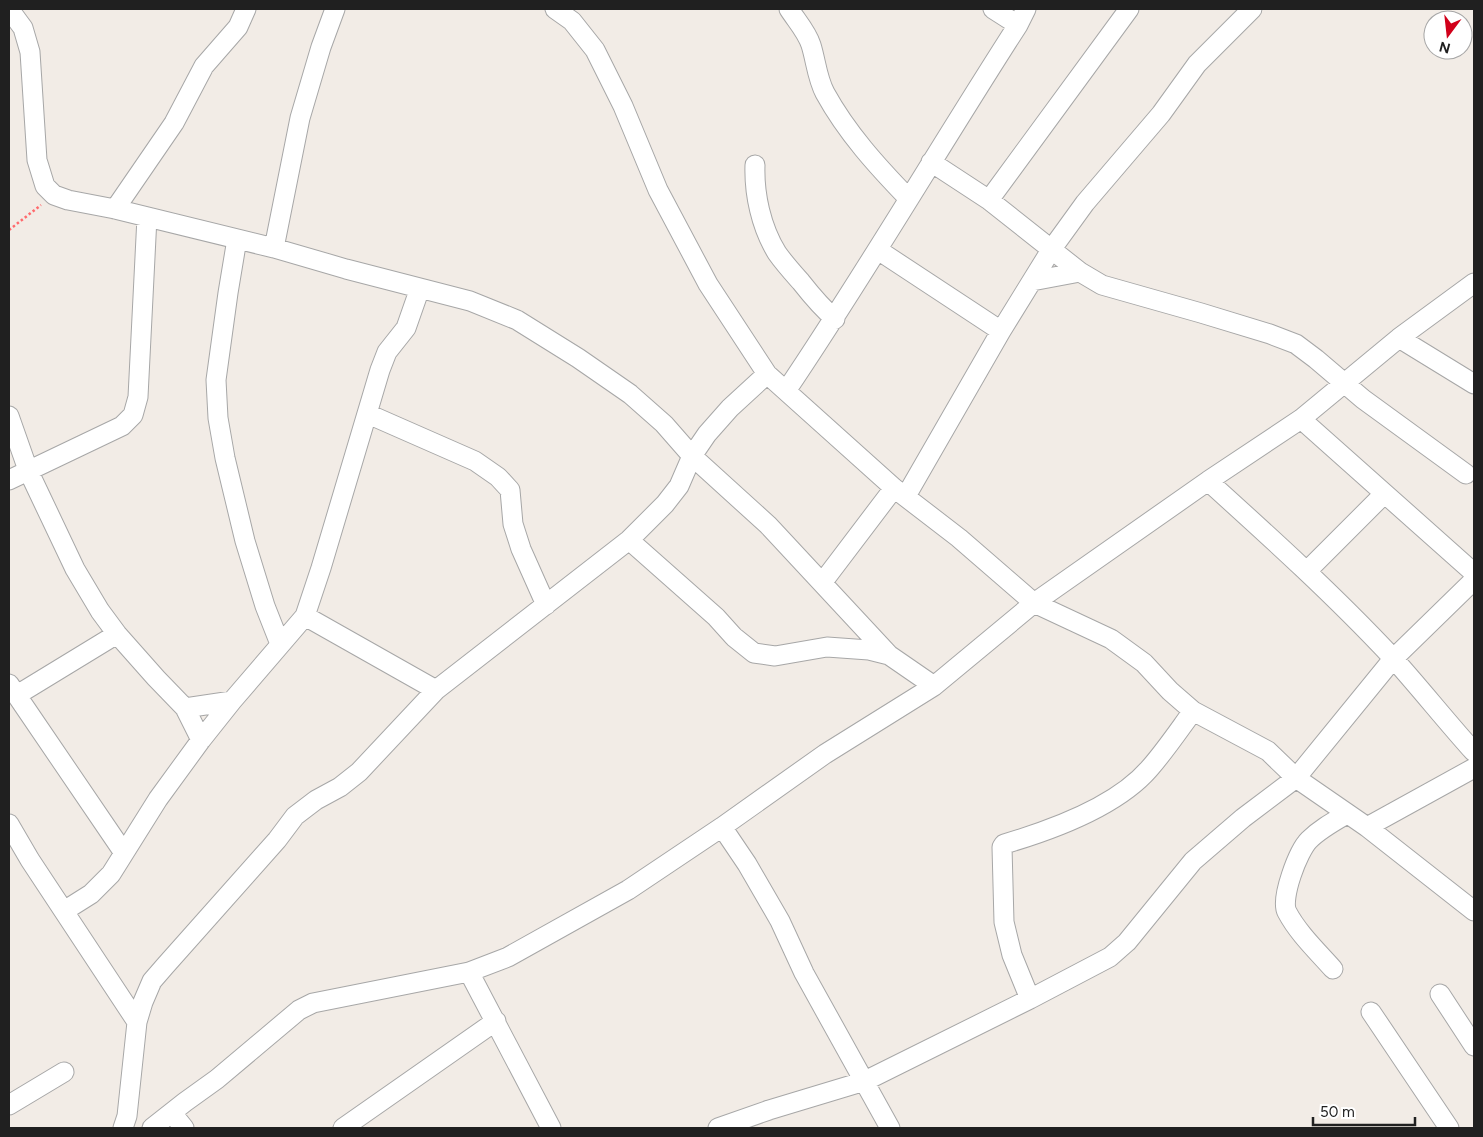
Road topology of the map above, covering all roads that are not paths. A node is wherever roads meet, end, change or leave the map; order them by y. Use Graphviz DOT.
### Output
graph roads {
  1 [pos="10,9"];
  2 [pos="246,9"];
  3 [pos="335,9"];
  4 [pos="555,9"];
  5 [pos="789,9"];
  6 [pos="993,9"];
  7 [pos="1128,9"];
  8 [pos="1252,9"];
  9 [pos="1022,17"];
  10 [pos="931,162"];
  11 [pos="755,165"];
  12 [pos="909,199"];
  13 [pos="989,200"];
  14 [pos="115,209"];
  15 [pos="147,217"];
  16 [pos="237,240"];
  17 [pos="274,248"];
  18 [pos="878,250"];
  19 [pos="1051,250"];
  20 [pos="1080,272"];
  21 [pos="1032,281"];
  22 [pos="420,288"];
  23 [pos="1470,292"];
  24 [pos="835,319"];
  25 [pos="1000,330"];
  26 [pos="1399,338"];
  27 [pos="767,374"];
  28 [pos="1344,384"];
  29 [pos="1474,384"];
  30 [pos="786,391"];
  31 [pos="368,414"];
  32 [pos="9,416"];
  33 [pos="1301,419"];
  34 [pos="692,456"];
  35 [pos="28,470"];
  36 [pos="1466,474"];
  37 [pos="9,480"];
  38 [pos="1208,481"];
  39 [pos="900,492"];
  40 [pos="1384,494"];
  41 [pos="629,540"];
  42 [pos="1307,571"];
  43 [pos="1474,579"];
  44 [pos="822,583"];
  45 [pos="1034,603"];
  46 [pos="546,605"];
  47 [pos="305,616"];
  48 [pos="117,634"];
  49 [pos="280,644"];
  50 [pos="889,655"];
  51 [pos="1393,659"];
  52 [pos="934,686"];
  53 [pos="13,690"];
  54 [pos="436,690"];
  55 [pos="232,701"];
  56 [pos="185,708"];
  57 [pos="1193,711"];
  58 [pos="201,740"];
  59 [pos="1474,752"];
  60 [pos="1474,768"];
  61 [pos="1296,778"];
  62 [pos="1347,814"];
  63 [pos="9,824"];
  64 [pos="722,827"];
  65 [pos="1367,827"];
  66 [pos="124,853"];
  67 [pos="64,911"];
  68 [pos="1474,911"];
  69 [pos="1333,969"];
  70 [pos="469,972"];
  71 [pos="1440,994"];
  72 [pos="1030,1000"];
  73 [pos="1371,1012"];
  74 [pos="496,1021"];
  75 [pos="137,1022"];
  76 [pos="1474,1046"];
  77 [pos="64,1072"];
  78 [pos="865,1082"];
  79 [pos="9,1105"];
  80 [pos="172,1113"];
  81 [pos="123,1128"];
  82 [pos="152,1128"];
  83 [pos="184,1128"];
  84 [pos="343,1128"];
  85 [pos="551,1128"];
  86 [pos="718,1128"];
  87 [pos="890,1128"];
  88 [pos="1450,1128"];
  1 -- 14 [label="street"];
  2 -- 14 [label="street"];
  3 -- 17 [label="street"];
  4 -- 27 [label="street"];
  5 -- 12 [label="street"];
  6 -- 9 [label="street"];
  7 -- 13 [label="street"];
  8 -- 19 [label="street"];
  9 -- 10 [label="street"];
  10 -- 12 [label="street"];
  10 -- 13 [label="street"];
  11 -- 24 [label="street"];
  12 -- 18 [label="street"];
  13 -- 19 [label="street"];
  14 -- 15 [label="street"];
  15 -- 16 [label="street"];
  15 -- 35 [label="street"];
  16 -- 17 [label="street"];
  16 -- 49 [label="street"];
  17 -- 22 [label="street"];
  18 -- 24 [label="street"];
  18 -- 25 [label="street"];
  19 -- 20 [label="street"];
  19 -- 21 [label="street"];
  20 -- 21 [label="street"];
  20 -- 28 [label="street"];
  21 -- 25 [label="street"];
  22 -- 31 [label="street"];
  22 -- 34 [label="street"];
  23 -- 26 [label="street"];
  24 -- 30 [label="street"];
  25 -- 39 [label="street"];
  26 -- 28 [label="street"];
  26 -- 29 [label="street"];
  27 -- 30 [label="street"];
  27 -- 34 [label="street"];
  28 -- 33 [label="street"];
  28 -- 36 [label="street"];
  30 -- 39 [label="street"];
  31 -- 46 [label="street"];
  31 -- 47 [label="street"];
  32 -- 35 [label="street"];
  33 -- 38 [label="street"];
  33 -- 40 [label="street"];
  34 -- 41 [label="street"];
  34 -- 44 [label="street"];
  35 -- 37 [label="street"];
  35 -- 48 [label="street"];
  38 -- 42 [label="street"];
  38 -- 45 [label="street"];
  39 -- 44 [label="street"];
  39 -- 45 [label="street"];
  40 -- 42 [label="street"];
  40 -- 43 [label="street"];
  41 -- 46 [label="street"];
  41 -- 50 [label="street"];
  42 -- 51 [label="street"];
  43 -- 51 [label="street"];
  44 -- 50 [label="street"];
  45 -- 52 [label="street"];
  45 -- 57 [label="street"];
  46 -- 54 [label="street"];
  47 -- 49 [label="street"];
  47 -- 54 [label="street"];
  48 -- 53 [label="street"];
  48 -- 56 [label="street"];
  49 -- 55 [label="street"];
  50 -- 52 [label="street"];
  51 -- 59 [label="street"];
  51 -- 61 [label="street"];
  52 -- 64 [label="street"];
  53 -- 66 [label="street"];
  54 -- 75 [label="street"];
  55 -- 56 [label="street"];
  55 -- 58 [label="street"];
  56 -- 58 [label="street"];
  57 -- 61 [label="street"];
  57 -- 72 [label="street"];
  58 -- 66 [label="street"];
  60 -- 65 [label="street"];
  61 -- 62 [label="street"];
  61 -- 72 [label="street"];
  62 -- 65 [label="street"];
  62 -- 69 [label="street"];
  63 -- 67 [label="street"];
  64 -- 70 [label="street"];
  64 -- 78 [label="street"];
  65 -- 68 [label="street"];
  66 -- 67 [label="street"];
  67 -- 75 [label="street"];
  70 -- 74 [label="street"];
  70 -- 80 [label="street"];
  71 -- 76 [label="street"];
  72 -- 78 [label="street"];
  73 -- 88 [label="street"];
  74 -- 84 [label="street"];
  74 -- 85 [label="street"];
  75 -- 81 [label="street"];
  77 -- 79 [label="street"];
  78 -- 86 [label="street"];
  78 -- 87 [label="street"];
  80 -- 82 [label="street"];
  80 -- 83 [label="street"];
}
